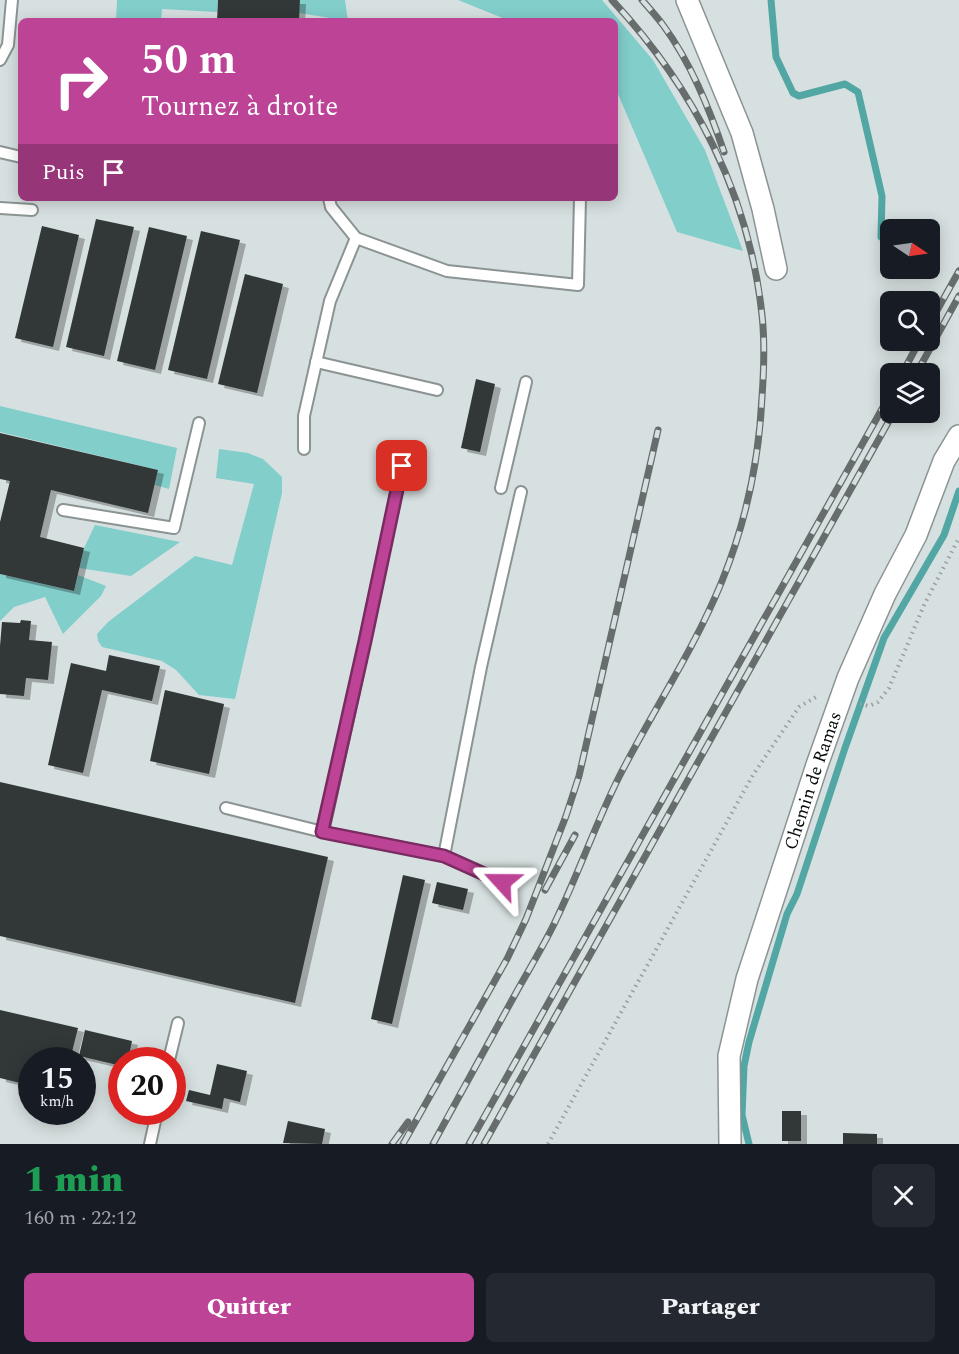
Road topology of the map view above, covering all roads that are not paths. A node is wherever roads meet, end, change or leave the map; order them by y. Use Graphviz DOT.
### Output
graph roads {
  1 [pos="12,0"];
  2 [pos="687,0"];
  3 [pos="0,60"];
  4 [pos="0,152"];
  5 [pos="18,156"];
  6 [pos="330,201"];
  7 [pos="580,201"];
  8 [pos="0,208"];
  9 [pos="32,210"];
  10 [pos="356,238"];
  11 [pos="776,269"];
  12 [pos="316,363"];
  13 [pos="526,382"];
  14 [pos="437,390"];
  15 [pos="199,423"];
  16 [pos="959,436"];
  17 [pos="304,449"];
  18 [pos="402,466"];
  19 [pos="501,488"];
  20 [pos="520,492"];
  21 [pos="63,510"];
  22 [pos="226,808"];
  23 [pos="322,832"];
  24 [pos="444,856"];
  25 [pos="502,882"];
  26 [pos="178,1023"];
  27 [pos="172,1047"];
  28 [pos="154,1125"];
  29 [pos="150,1144"];
  30 [pos="730,1144"];
  1 -- 3 [label="lane"];
  2 -- 11 [label="street"];
  4 -- 5 [label="lane"];
  6 -- 10 [label="lane"];
  7 -- 10 [label="lane"];
  8 -- 9 [label="lane"];
  10 -- 12 [label="lane"];
  12 -- 14 [label="lane"];
  12 -- 17 [label="lane"];
  13 -- 19 [label="lane"];
  15 -- 21 [label="lane"];
  16 -- 30 [label="street, Chemin de Ramas"];
  18 -- 23 [label="lane"];
  20 -- 24 [label="lane"];
  22 -- 23 [label="lane"];
  23 -- 24 [label="lane"];
  24 -- 25 [label="lane"];
  26 -- 27 [label="lane"];
  28 -- 29 [label="lane"];
}
